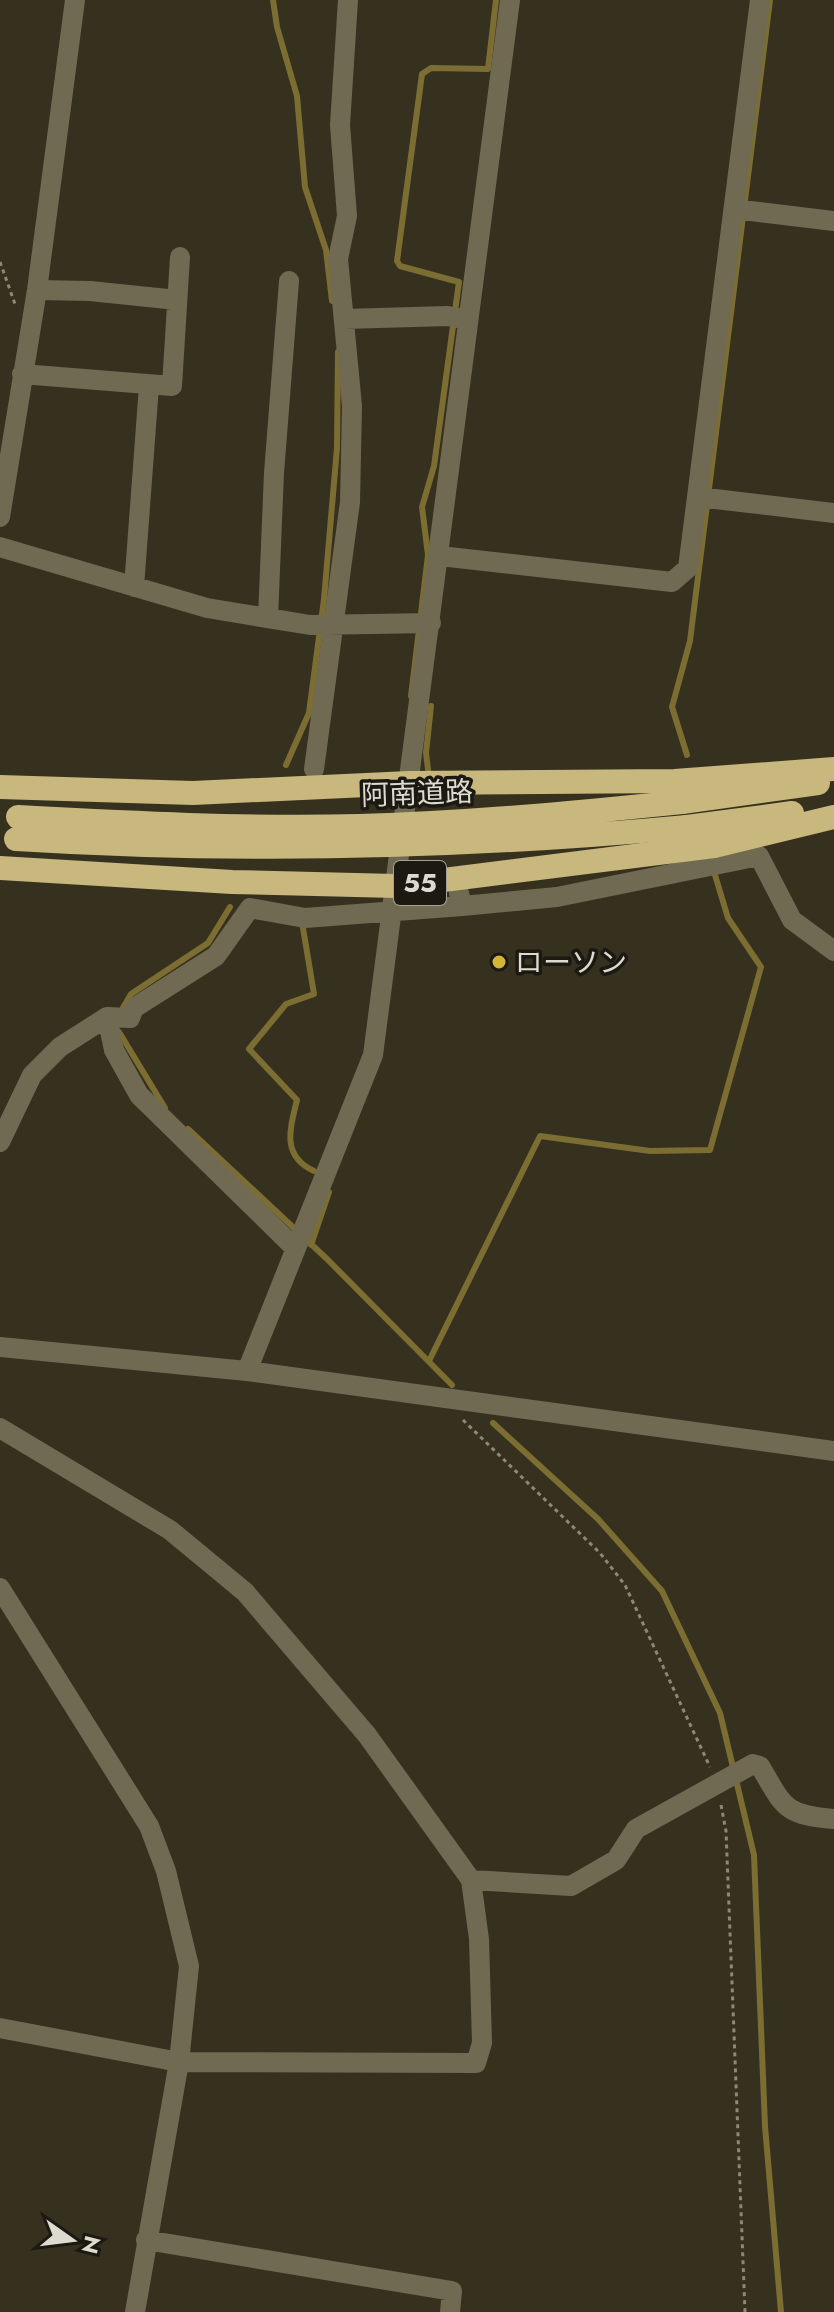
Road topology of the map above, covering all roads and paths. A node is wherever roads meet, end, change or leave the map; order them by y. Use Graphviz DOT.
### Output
graph roads {
  1 [pos="75,0"];
  2 [pos="348,0"];
  3 [pos="510,0"];
  4 [pos="760,0"];
  5 [pos="740,210"];
  6 [pos="834,221"];
  7 [pos="180,257"];
  8 [pos="0,262"];
  9 [pos="289,281"];
  10 [pos="37,290"];
  11 [pos="177,300"];
  12 [pos="459,318"];
  13 [pos="344,319"];
  14 [pos="30,323"];
  15 [pos="22,374"];
  16 [pos="149,386"];
  17 [pos="704,497"];
  18 [pos="834,513"];
  19 [pos="0,517"];
  20 [pos="0,547"];
  21 [pos="440,556"];
  22 [pos="134,587"];
  23 [pos="268,618"];
  24 [pos="423,622"];
  25 [pos="322,625"];
  26 [pos="314,769"];
  27 [pos="834,769"];
  28 [pos="834,780"];
  29 [pos="409,783"];
  30 [pos="0,787"];
  31 [pos="834,807"];
  32 [pos="0,816"];
  33 [pos="834,817"];
  34 [pos="0,838"];
  35 [pos="0,868"];
  36 [pos="456,879"];
  37 [pos="396,886"];
  38 [pos="462,906"];
  39 [pos="393,914"];
  40 [pos="834,951"];
  41 [pos="115,1018"];
  42 [pos="0,1142"];
  43 [pos="298,1239"];
  44 [pos="0,1347"];
  45 [pos="247,1371"];
  46 [pos="0,1428"];
  47 [pos="834,1451"];
  48 [pos="0,1588"];
  49 [pos="834,1819"];
  50 [pos="471,1880"];
  51 [pos="0,2028"];
  52 [pos="179,2062"];
  53 [pos="146,2240"];
  54 [pos="135,2312"];
  55 [pos="450,2312"];
  1 -- 10 [label="street"];
  2 -- 13 [label="street"];
  3 -- 12 [label="street"];
  4 -- 5 [label="street"];
  5 -- 6 [label="street"];
  5 -- 17 [label="street"];
  7 -- 11 [label="street"];
  8 -- 14 [label="path"];
  9 -- 23 [label="street"];
  10 -- 11 [label="street"];
  10 -- 14 [label="street"];
  11 -- 16 [label="street"];
  12 -- 13 [label="street"];
  12 -- 21 [label="street"];
  13 -- 25 [label="street"];
  14 -- 15 [label="street"];
  15 -- 16 [label="street"];
  15 -- 19 [label="street"];
  16 -- 22 [label="street"];
  17 -- 18 [label="street"];
  17 -- 21 [label="street"];
  20 -- 22 [label="street"];
  21 -- 24 [label="street"];
  22 -- 23 [label="street"];
  23 -- 25 [label="street"];
  24 -- 25 [label="street"];
  24 -- 29 [label="street"];
  25 -- 26 [label="street"];
  27 -- 29 [label="highway"];
  28 -- 32 [label="highway, 阿南道路 / 55, bridge"];
  29 -- 30 [label="highway"];
  29 -- 37 [label="street"];
  31 -- 34 [label="highway, 阿南道路 / 55, bridge"];
  33 -- 36 [label="highway, 55"];
  35 -- 37 [label="highway, 55"];
  36 -- 37 [label="highway, 55"];
  36 -- 38 [label="street"];
  37 -- 39 [label="street"];
  38 -- 39 [label="street"];
  38 -- 40 [label="street"];
  39 -- 41 [label="street"];
  39 -- 43 [label="street"];
  41 -- 42 [label="street"];
  41 -- 43 [label="street"];
  43 -- 45 [label="street"];
  44 -- 45 [label="street"];
  45 -- 47 [label="street"];
  46 -- 50 [label="street"];
  48 -- 52 [label="street"];
  49 -- 50 [label="street"];
  50 -- 52 [label="street"];
  51 -- 52 [label="street"];
  52 -- 53 [label="street"];
  53 -- 54 [label="street"];
  53 -- 55 [label="street"];
}
